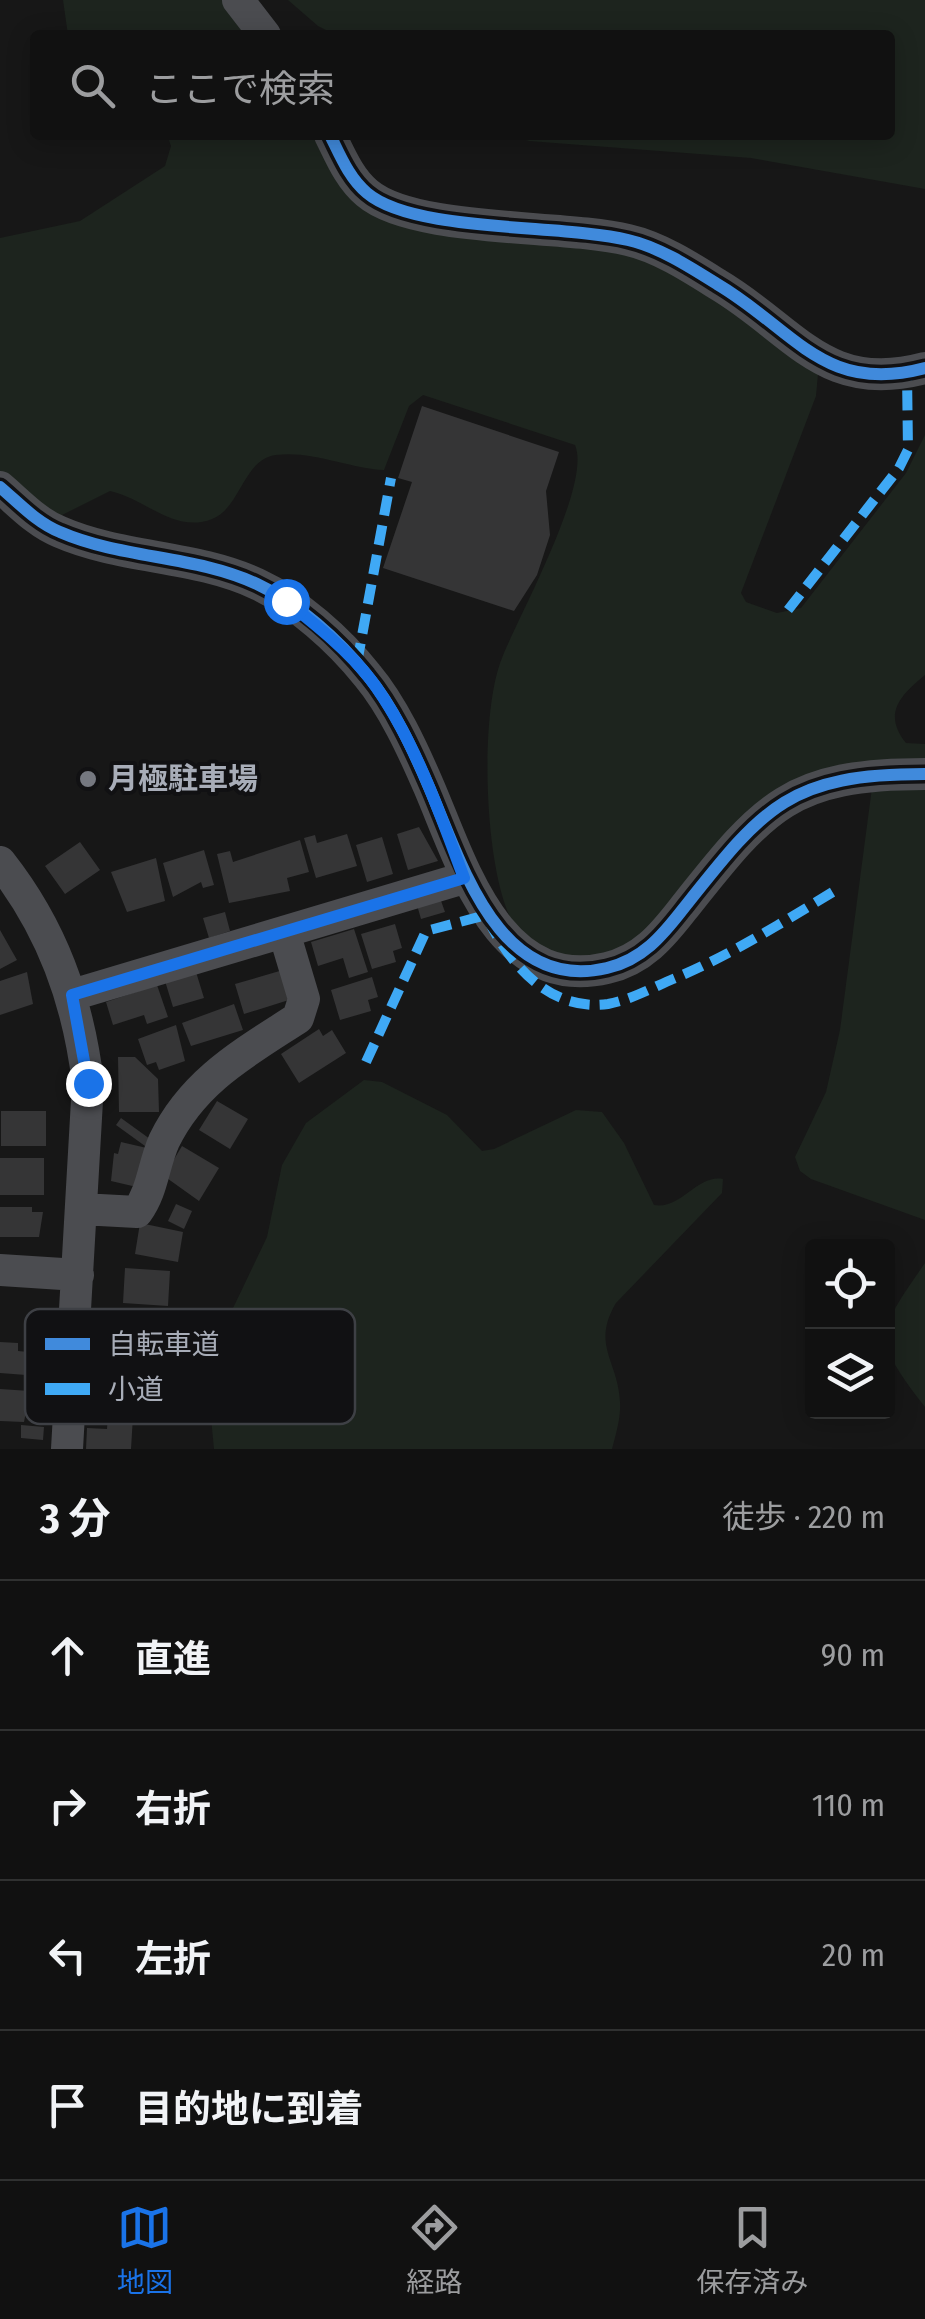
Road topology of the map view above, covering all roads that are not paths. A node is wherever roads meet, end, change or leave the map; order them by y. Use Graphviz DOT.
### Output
graph roads {
  1 [pos="238,0"];
  2 [pos="260,30"];
  3 [pos="333,140"];
  4 [pos="925,368"];
  5 [pos="0,486"];
  6 [pos="925,774"];
  7 [pos="0,862"];
  8 [pos="464,878"];
  9 [pos="284,932"];
  10 [pos="72,995"];
  11 [pos="82,1209"];
  12 [pos="0,1270"];
  13 [pos="78,1275"];
  14 [pos="76,1309"];
  15 [pos="68,1424"];
  16 [pos="66,1449"];
  1 -- 2 [label="street"];
  3 -- 4 [label="street"];
  5 -- 8 [label="street"];
  6 -- 8 [label="street"];
  7 -- 10 [label="street"];
  8 -- 9 [label="street"];
  9 -- 10 [label="street"];
  9 -- 11 [label="street"];
  10 -- 11 [label="street"];
  11 -- 13 [label="street"];
  12 -- 13 [label="street"];
  13 -- 14 [label="street"];
  15 -- 16 [label="street"];
}
